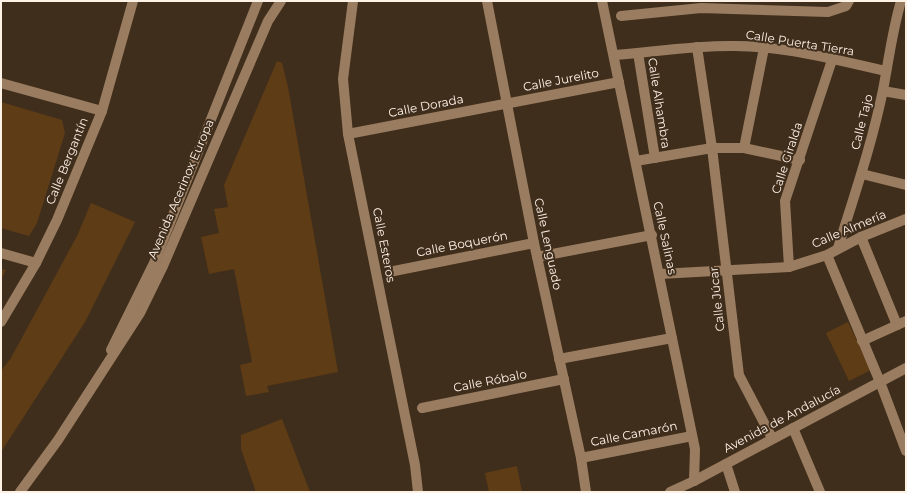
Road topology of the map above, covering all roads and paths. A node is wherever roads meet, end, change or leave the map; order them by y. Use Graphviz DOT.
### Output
graph roads {
  1 [pos="133,1"];
  2 [pos="258,1"];
  3 [pos="281,1"];
  4 [pos="353,1"];
  5 [pos="487,1"];
  6 [pos="602,1"];
  7 [pos="901,1"];
  8 [pos="848,4"];
  9 [pos="621,16"];
  10 [pos="697,47"];
  11 [pos="764,48"];
  12 [pos="638,53"];
  13 [pos="614,55"];
  14 [pos="832,60"];
  15 [pos="886,71"];
  16 [pos="619,82"];
  17 [pos="1,83"];
  18 [pos="883,91"];
  19 [pos="906,95"];
  20 [pos="508,104"];
  21 [pos="102,111"];
  22 [pos="348,134"];
  23 [pos="712,148"];
  24 [pos="744,148"];
  25 [pos="655,158"];
  26 [pos="800,160"];
  27 [pos="636,161"];
  28 [pos="862,174"];
  29 [pos="906,185"];
  30 [pos="906,219"];
  31 [pos="652,235"];
  32 [pos="861,237"];
  33 [pos="534,243"];
  34 [pos="838,248"];
  35 [pos="1,253"];
  36 [pos="827,255"];
  37 [pos="537,257"];
  38 [pos="36,263"];
  39 [pos="789,267"];
  40 [pos="394,271"];
  41 [pos="727,271"];
  42 [pos="660,274"];
  43 [pos="1,322"];
  44 [pos="902,323"];
  45 [pos="672,338"];
  46 [pos="862,341"];
  47 [pos="559,359"];
  48 [pos="906,368"];
  49 [pos="564,379"];
  50 [pos="95,382"];
  51 [pos="880,382"];
  52 [pos="422,408"];
  53 [pos="793,428"];
  54 [pos="692,436"];
  55 [pos="772,438"];
  56 [pos="906,451"];
  57 [pos="581,458"];
  58 [pos="726,464"];
  59 [pos="694,481"];
  60 [pos="20,492"];
  61 [pos="418,492"];
  62 [pos="586,492"];
  63 [pos="670,492"];
  64 [pos="735,492"];
  65 [pos="820,492"];
  1 -- 21 [label="street, Calle Bergantín"];
  2 -- 50 [label="street, Avenida Acerinox Europa"];
  3 -- 50 [label="street, Avenida Acerinox Europa"];
  4 -- 22 [label="street, Calle Esteros"];
  5 -- 20 [label="street, Calle Lenguado"];
  6 -- 13 [label="street, Calle Salinas"];
  7 -- 15 [label="street, Calle Tajo"];
  8 -- 9 [label="street"];
  10 -- 11 [label="street, Calle Puerta Tierra"];
  10 -- 12 [label="street, Calle Puerta Tierra"];
  10 -- 23 [label="street, Calle Júcar"];
  11 -- 14 [label="street, Calle Puerta Tierra"];
  11 -- 24 [label="street"];
  12 -- 13 [label="street, Calle Puerta Tierra"];
  12 -- 25 [label="street, Calle Alhambra"];
  13 -- 16 [label="street, Calle Salinas"];
  14 -- 15 [label="street, Calle Puerta Tierra"];
  14 -- 26 [label="street, Calle Giralda"];
  15 -- 18 [label="street, Calle Tajo"];
  16 -- 20 [label="street, Calle Jurelito"];
  16 -- 27 [label="street, Calle Salinas"];
  17 -- 21 [label="street"];
  18 -- 19 [label="street"];
  18 -- 28 [label="street, Calle Tajo"];
  20 -- 22 [label="street, Calle Dorada"];
  20 -- 33 [label="street, Calle Lenguado"];
  21 -- 38 [label="street, Calle Bergantín"];
  22 -- 61 [label="street, Calle Esteros"];
  23 -- 24 [label="street"];
  23 -- 25 [label="street"];
  23 -- 41 [label="street, Calle Júcar"];
  24 -- 26 [label="street"];
  25 -- 27 [label="street"];
  26 -- 39 [label="street, Calle Giralda"];
  27 -- 31 [label="street, Calle Salinas"];
  28 -- 29 [label="street"];
  28 -- 34 [label="street, Calle Tajo"];
  30 -- 32 [label="street, Calle Almería"];
  31 -- 37 [label="street"];
  31 -- 42 [label="street, Calle Salinas"];
  32 -- 34 [label="street, Calle Almería"];
  32 -- 44 [label="street"];
  33 -- 37 [label="street, Calle Lenguado"];
  33 -- 40 [label="street, Calle Boquerón"];
  34 -- 36 [label="street, Calle Almería"];
  35 -- 38 [label="street"];
  36 -- 39 [label="street, Calle Almería"];
  36 -- 46 [label="street"];
  37 -- 47 [label="street, Calle Lenguado"];
  38 -- 43 [label="street, Calle Bergantín"];
  39 -- 41 [label="street, Calle Almería"];
  41 -- 42 [label="street, Calle Almería"];
  41 -- 55 [label="street, Calle Júcar"];
  42 -- 45 [label="street, Calle Salinas"];
  44 -- 46 [label="street"];
  45 -- 47 [label="street"];
  45 -- 54 [label="street, Calle Salinas"];
  46 -- 51 [label="street"];
  47 -- 49 [label="street, Calle Lenguado"];
  48 -- 51 [label="street, Avenida de Andalucía"];
  49 -- 52 [label="street, Calle Róbalo"];
  49 -- 57 [label="street, Calle Lenguado"];
  50 -- 60 [label="street, Avenida Acerinox Europa"];
  51 -- 53 [label="street, Avenida de Andalucía"];
  51 -- 56 [label="street"];
  53 -- 55 [label="street, Avenida de Andalucía"];
  53 -- 65 [label="street"];
  54 -- 57 [label="street, Calle Camarón"];
  54 -- 59 [label="street, Calle Salinas"];
  55 -- 58 [label="street, Avenida de Andalucía"];
  57 -- 62 [label="street, Calle Lenguado"];
  58 -- 59 [label="street, Avenida de Andalucía"];
  58 -- 64 [label="street"];
  59 -- 63 [label="street, Avenida de Andalucía"];
}
